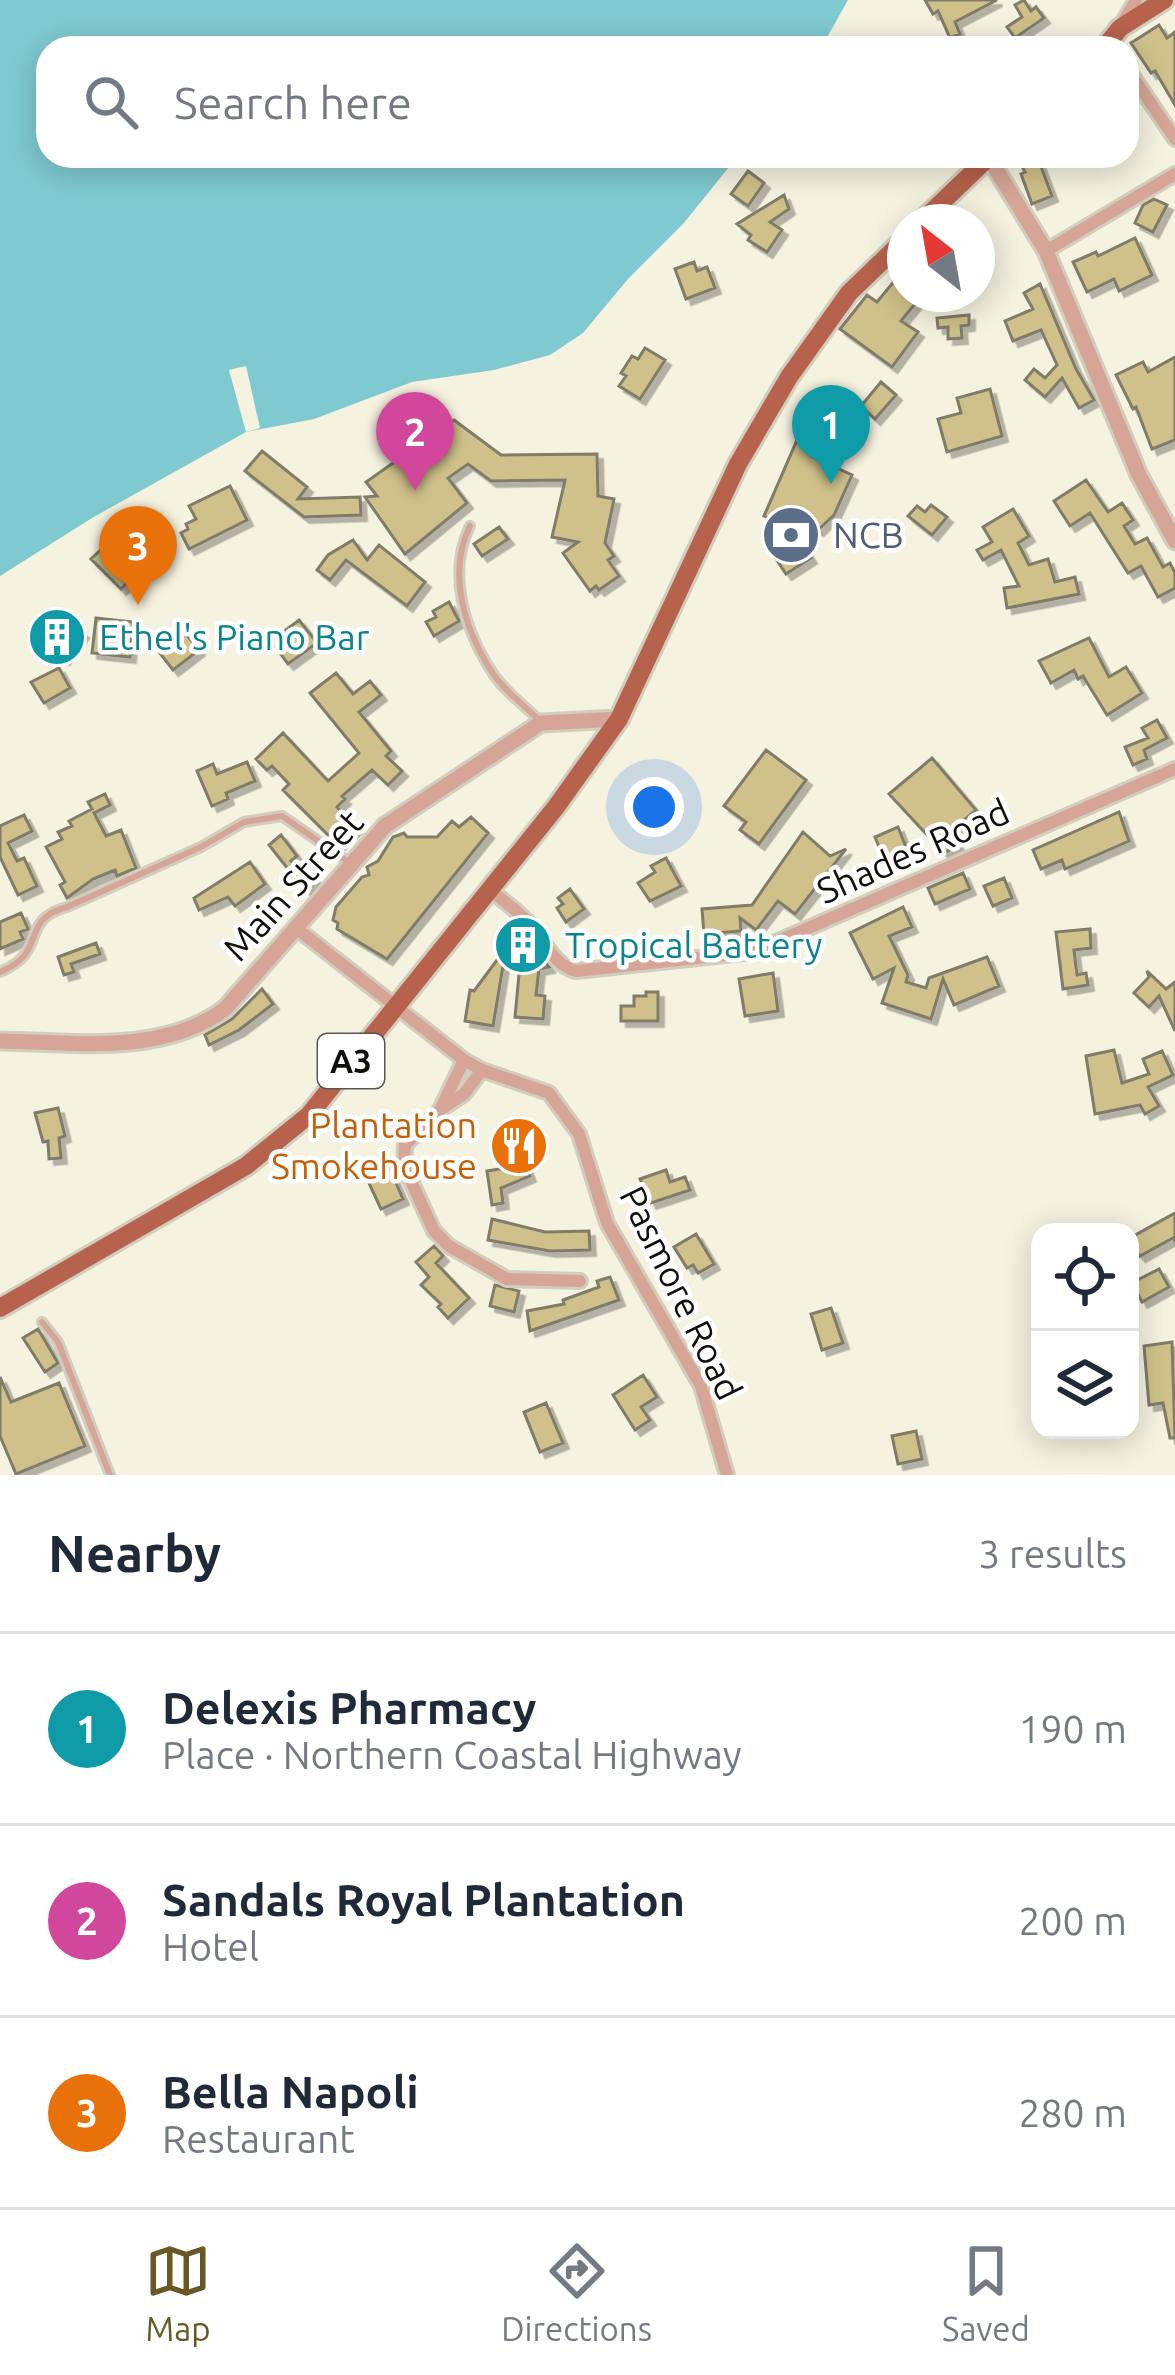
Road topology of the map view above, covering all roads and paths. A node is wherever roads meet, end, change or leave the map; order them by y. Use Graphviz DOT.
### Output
graph roads {
  1 [pos="1136,0"];
  2 [pos="1164,0"];
  3 [pos="1115,36"];
  4 [pos="1119,36"];
  5 [pos="1139,86"];
  6 [pos="1175,139"];
  7 [pos="977,168"];
  8 [pos="996,168"];
  9 [pos="1175,174"];
  10 [pos="940,204"];
  11 [pos="1046,251"];
  12 [pos="887,256"];
  13 [pos="470,526"];
  14 [pos="1175,541"];
  15 [pos="619,719"];
  16 [pos="541,723"];
  17 [pos="1175,769"];
  18 [pos="353,865"];
  19 [pos="488,888"];
  20 [pos="296,928"];
  21 [pos="0,972"];
  22 [pos="395,1004"];
  23 [pos="2,1043"];
  24 [pos="464,1060"];
  25 [pos="482,1070"];
  26 [pos="440,1110"];
  27 [pos="580,1281"];
  28 [pos="0,1308"];
  29 [pos="42,1322"];
  30 [pos="110,1475"];
  31 [pos="727,1475"];
  1 -- 3 [label="street"];
  2 -- 4 [label="main road"];
  5 -- 6 [label="street"];
  7 -- 10 [label="main road"];
  8 -- 11 [label="street"];
  9 -- 11 [label="street"];
  11 -- 14 [label="street"];
  12 -- 15 [label="main road, A3"];
  13 -- 16 [label="lane"];
  15 -- 16 [label="street, Main Street"];
  15 -- 19 [label="main road, A3"];
  16 -- 18 [label="street, Main Street"];
  17 -- 19 [label="street, Shades Road"];
  18 -- 20 [label="street, Main Street"];
  18 -- 21 [label="lane"];
  19 -- 22 [label="main road, A3"];
  20 -- 22 [label="street, Pasmore Road"];
  20 -- 23 [label="street, Main Street"];
  22 -- 24 [label="street, Pasmore Road"];
  22 -- 28 [label="main road, A3"];
  24 -- 25 [label="street, Pasmore Road"];
  24 -- 26 [label="street"];
  25 -- 26 [label="street"];
  25 -- 31 [label="street, Pasmore Road"];
  26 -- 27 [label="street"];
  29 -- 30 [label="lane"];
}
